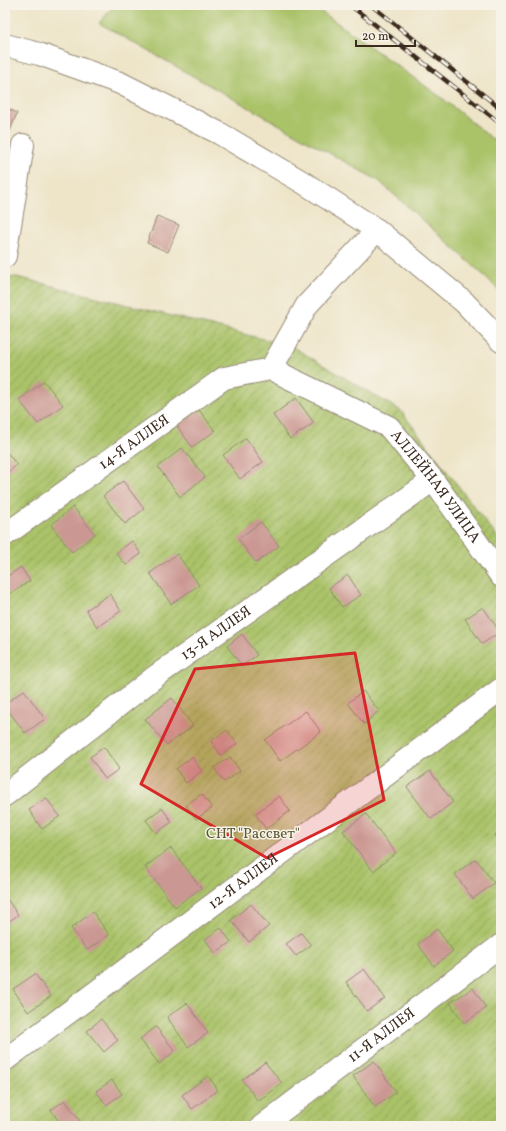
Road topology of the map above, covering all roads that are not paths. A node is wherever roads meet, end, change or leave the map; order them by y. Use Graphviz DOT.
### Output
graph roads {
  1 [pos="5,46"];
  2 [pos="23,145"];
  3 [pos="377,230"];
  4 [pos="5,256"];
  5 [pos="501,341"];
  6 [pos="271,369"];
  7 [pos="433,480"];
  8 [pos="5,535"];
  9 [pos="501,576"];
  10 [pos="501,689"];
  11 [pos="5,795"];
  12 [pos="501,945"];
  13 [pos="5,1060"];
  14 [pos="262,1126"];
  1 -- 3 [label="street"];
  2 -- 4 [label="street"];
  3 -- 5 [label="street"];
  3 -- 6 [label="street"];
  6 -- 7 [label="street, АЛЛЕЙНАЯ УЛИЦА"];
  6 -- 8 [label="street, 14-Я АЛЛЕЯ"];
  7 -- 9 [label="street, АЛЛЕЙНАЯ УЛИЦА"];
  7 -- 11 [label="street, 13-Я АЛЛЕЯ"];
  10 -- 13 [label="street, 12-Я АЛЛЕЯ"];
  12 -- 14 [label="street, 11-Я АЛЛЕЯ"];
}
